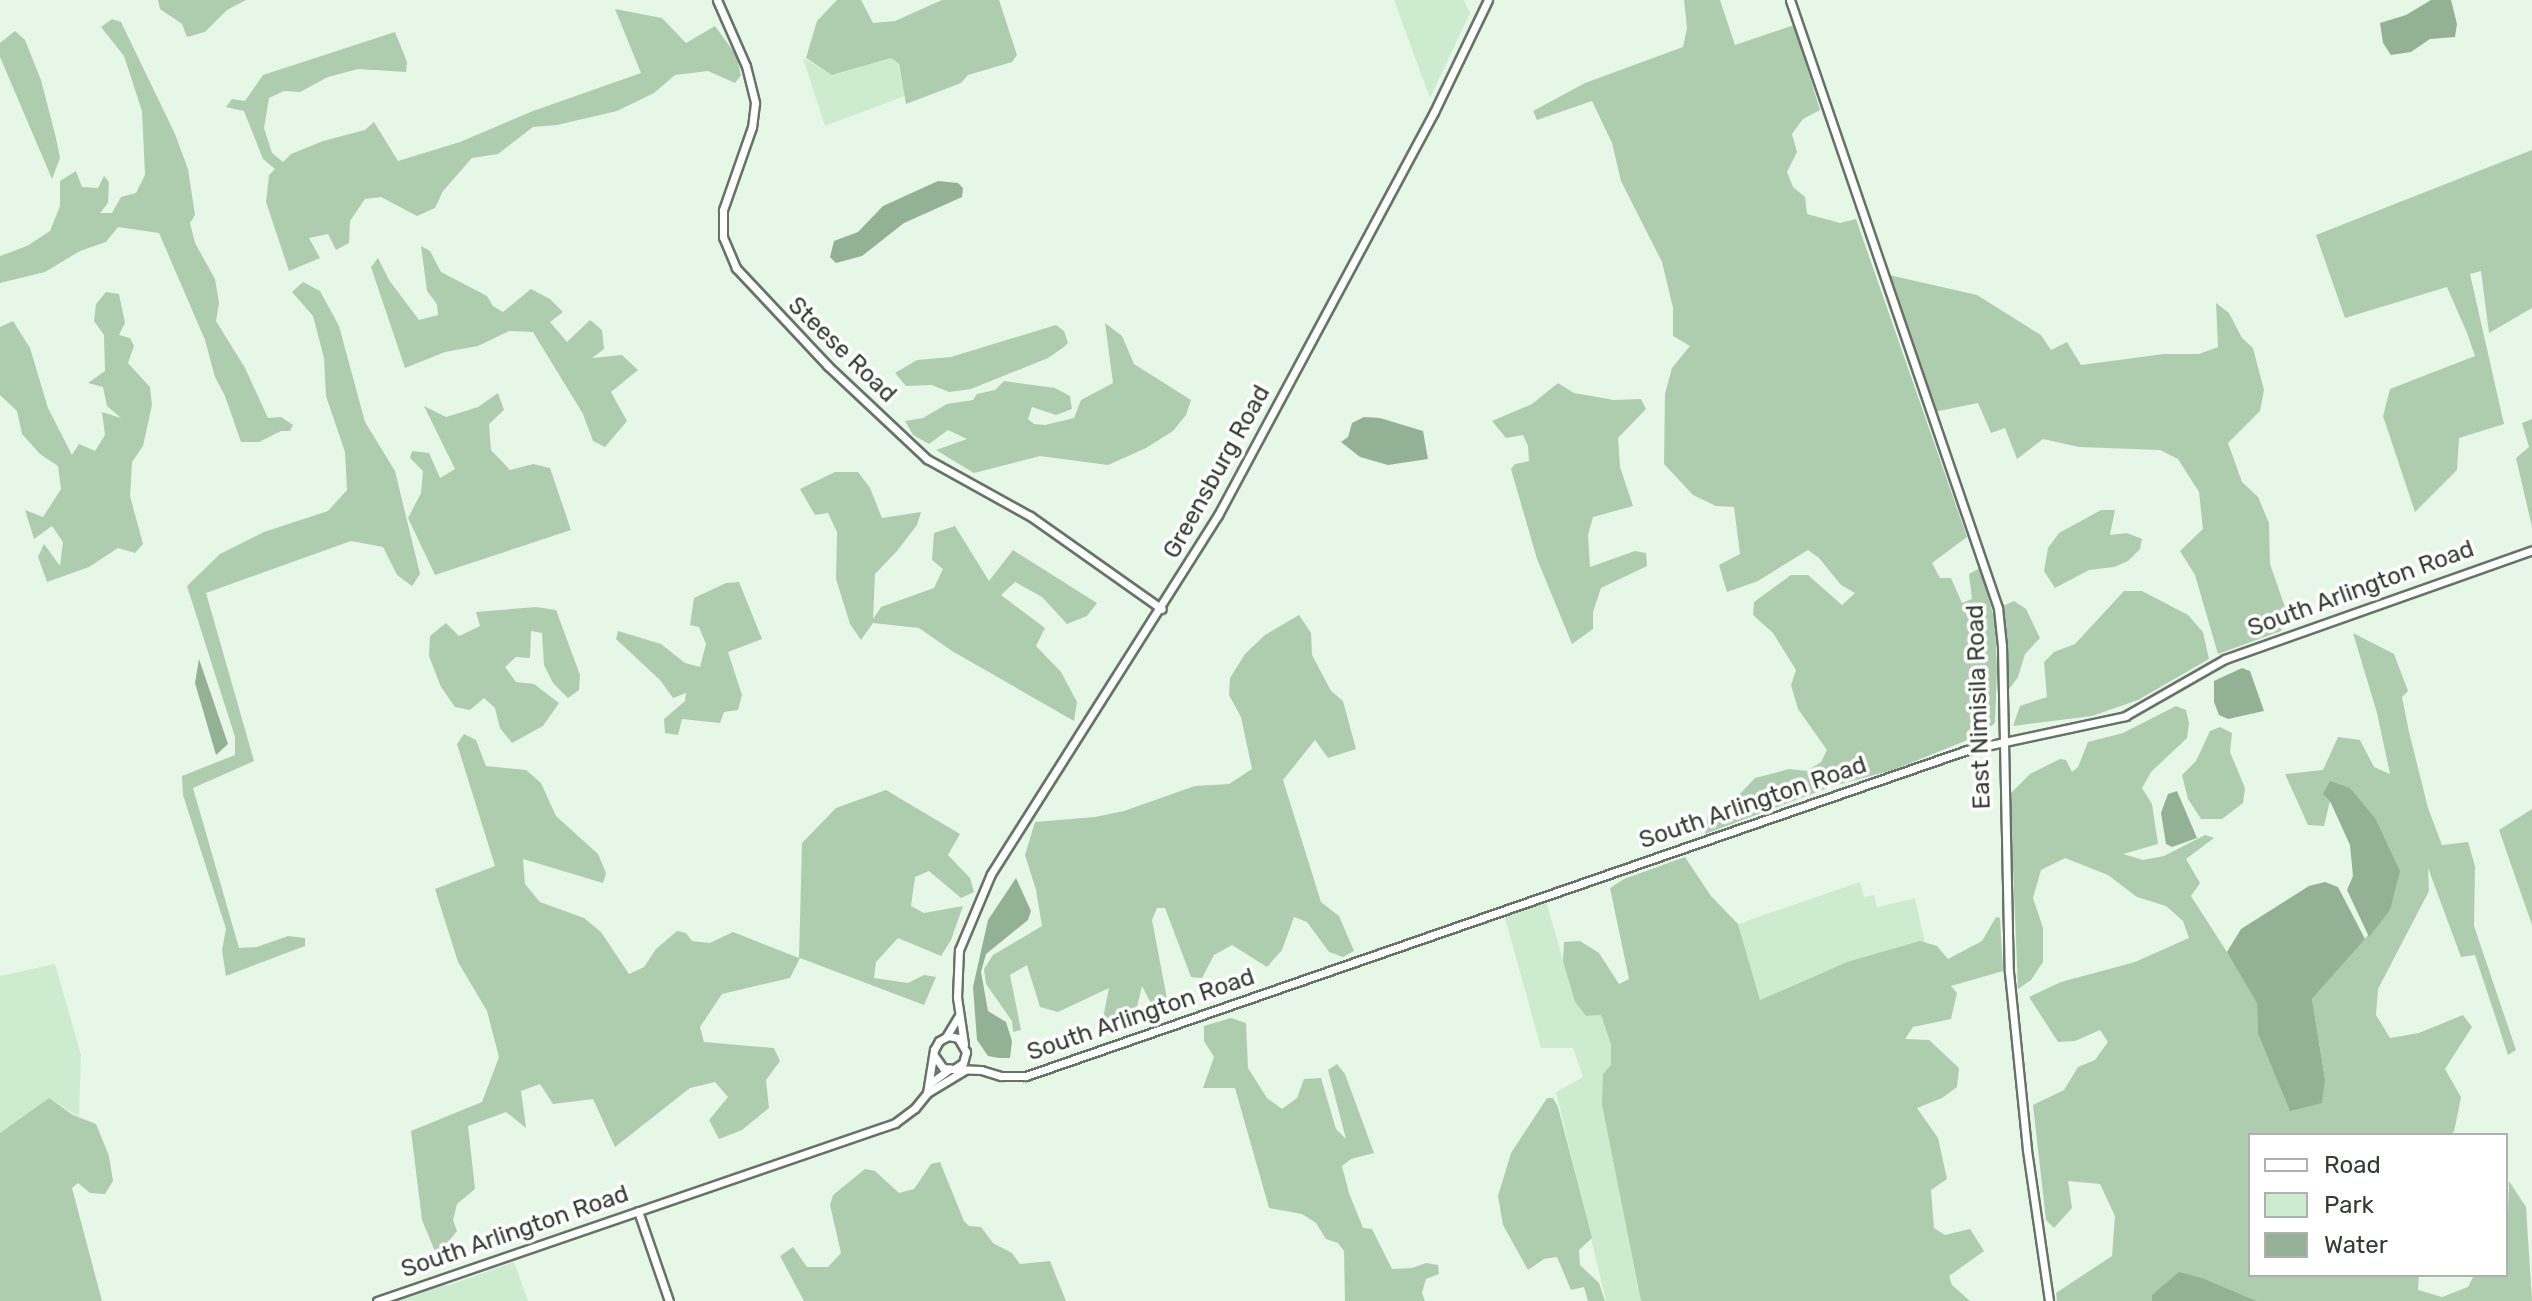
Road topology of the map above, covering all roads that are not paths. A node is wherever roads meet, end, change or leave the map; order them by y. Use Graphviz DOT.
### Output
graph roads {
  1 [pos="717,0"];
  2 [pos="1488,0"];
  3 [pos="1790,0"];
  4 [pos="2532,550"];
  5 [pos="1162,609"];
  6 [pos="2002,740"];
  7 [pos="958,1017"];
  8 [pos="946,1037"];
  9 [pos="965,1048"];
  10 [pos="934,1055"];
  11 [pos="953,1069"];
  12 [pos="968,1069"];
  13 [pos="981,1070"];
  14 [pos="929,1084"];
  15 [pos="927,1093"];
  16 [pos="638,1211"];
  17 [pos="377,1301"];
  18 [pos="669,1301"];
  19 [pos="2049,1301"];
  1 -- 5 [label="street, Steese Road"];
  2 -- 5 [label="street, Greensburg Road"];
  3 -- 6 [label="street, East Nimisila Road"];
  4 -- 6 [label="street, South Arlington Road"];
  5 -- 7 [label="street, Greensburg Road"];
  6 -- 13 [label="street, South Arlington Road"];
  6 -- 19 [label="street, East Nimisila Road"];
  7 -- 8 [label="street"];
  7 -- 9 [label="street"];
  8 -- 9 [label="street"];
  8 -- 10 [label="street"];
  9 -- 11 [label="street"];
  9 -- 13 [label="street"];
  10 -- 11 [label="street"];
  10 -- 14 [label="street"];
  11 -- 12 [label="street, South Arlington Road"];
  11 -- 14 [label="street"];
  12 -- 13 [label="street, South Arlington Road"];
  12 -- 15 [label="street, South Arlington Road"];
  14 -- 15 [label="street"];
  15 -- 16 [label="street, South Arlington Road"];
  16 -- 17 [label="street, South Arlington Road"];
  16 -- 18 [label="street"];
}
